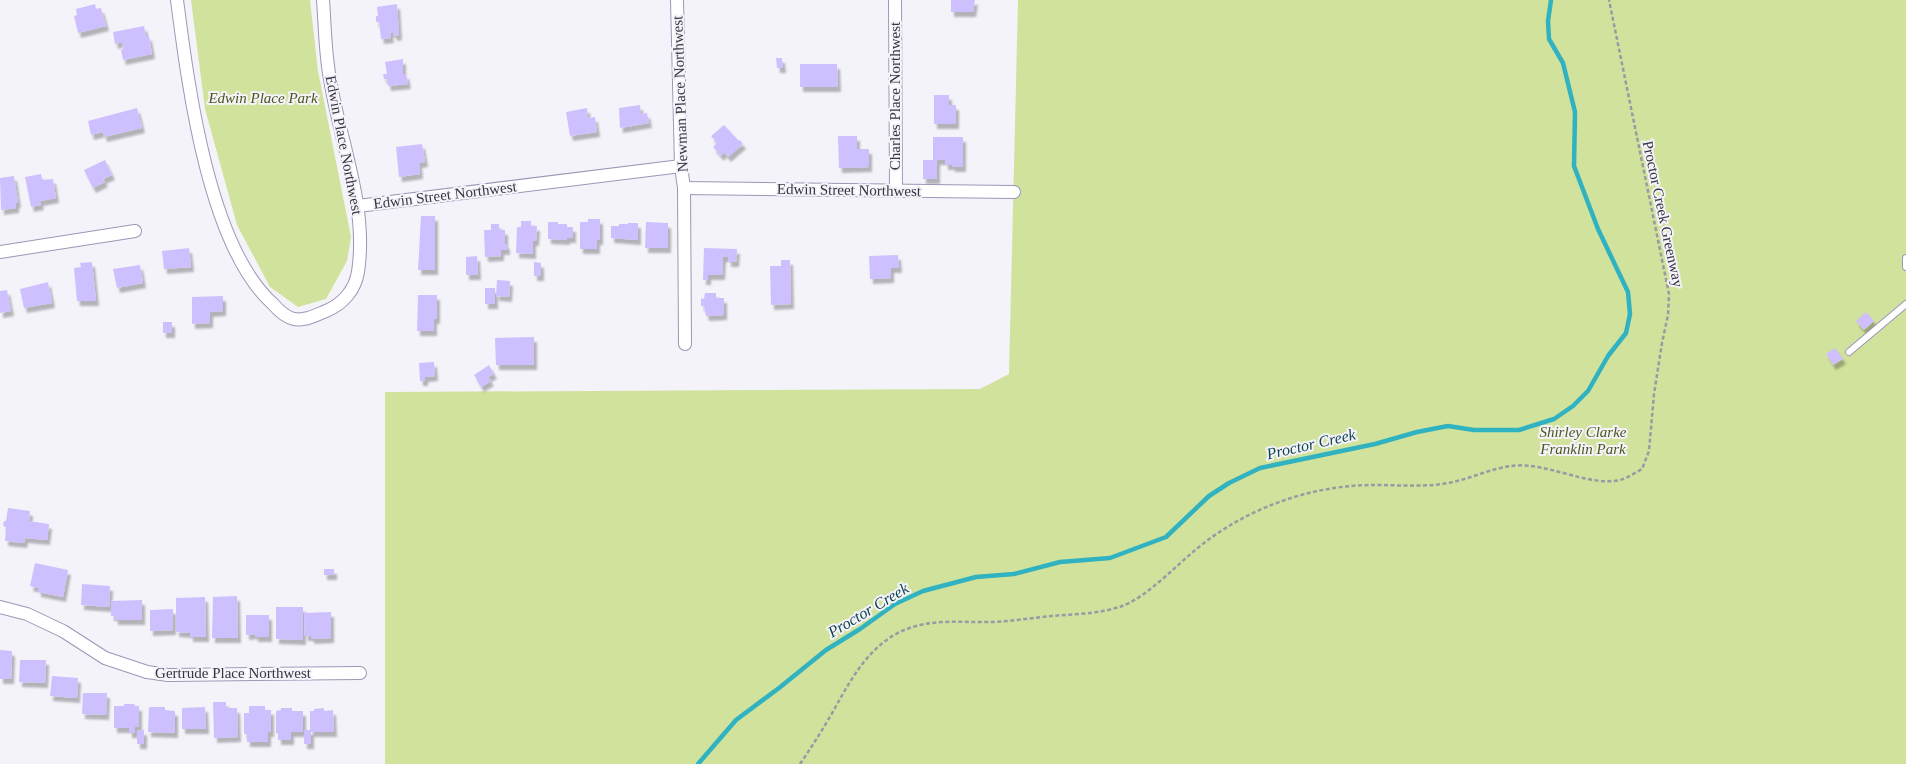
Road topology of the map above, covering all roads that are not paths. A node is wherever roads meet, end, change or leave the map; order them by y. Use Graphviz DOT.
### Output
graph roads {
  1 [pos="177,0"];
  2 [pos="323,0"];
  3 [pos="677,0"];
  4 [pos="895,0"];
  5 [pos="682,166"];
  6 [pos="684,188"];
  7 [pos="896,191"];
  8 [pos="1014,192"];
  9 [pos="358,206"];
  10 [pos="135,231"];
  11 [pos="0,252"];
  12 [pos="1906,258"];
  13 [pos="1906,267"];
  14 [pos="1906,304"];
  15 [pos="685,344"];
  16 [pos="1849,352"];
  17 [pos="0,607"];
  18 [pos="360,673"];
  1 -- 9 [label="street, Edwin Place Northwest"];
  2 -- 9 [label="street, Edwin Place Northwest"];
  3 -- 5 [label="street, Newman Place Northwest"];
  4 -- 7 [label="street, Charles Place Northwest"];
  5 -- 6 [label="street, Newman Place Northwest"];
  5 -- 9 [label="street, Edwin Street Northwest"];
  6 -- 7 [label="street, Edwin Street Northwest"];
  6 -- 15 [label="street, Newman Place Northwest"];
  7 -- 8 [label="street, Edwin Street Northwest"];
  10 -- 11 [label="street"];
  12 -- 13 [label="lane"];
  14 -- 16 [label="lane"];
  17 -- 18 [label="street, Gertrude Place Northwest"];
}
